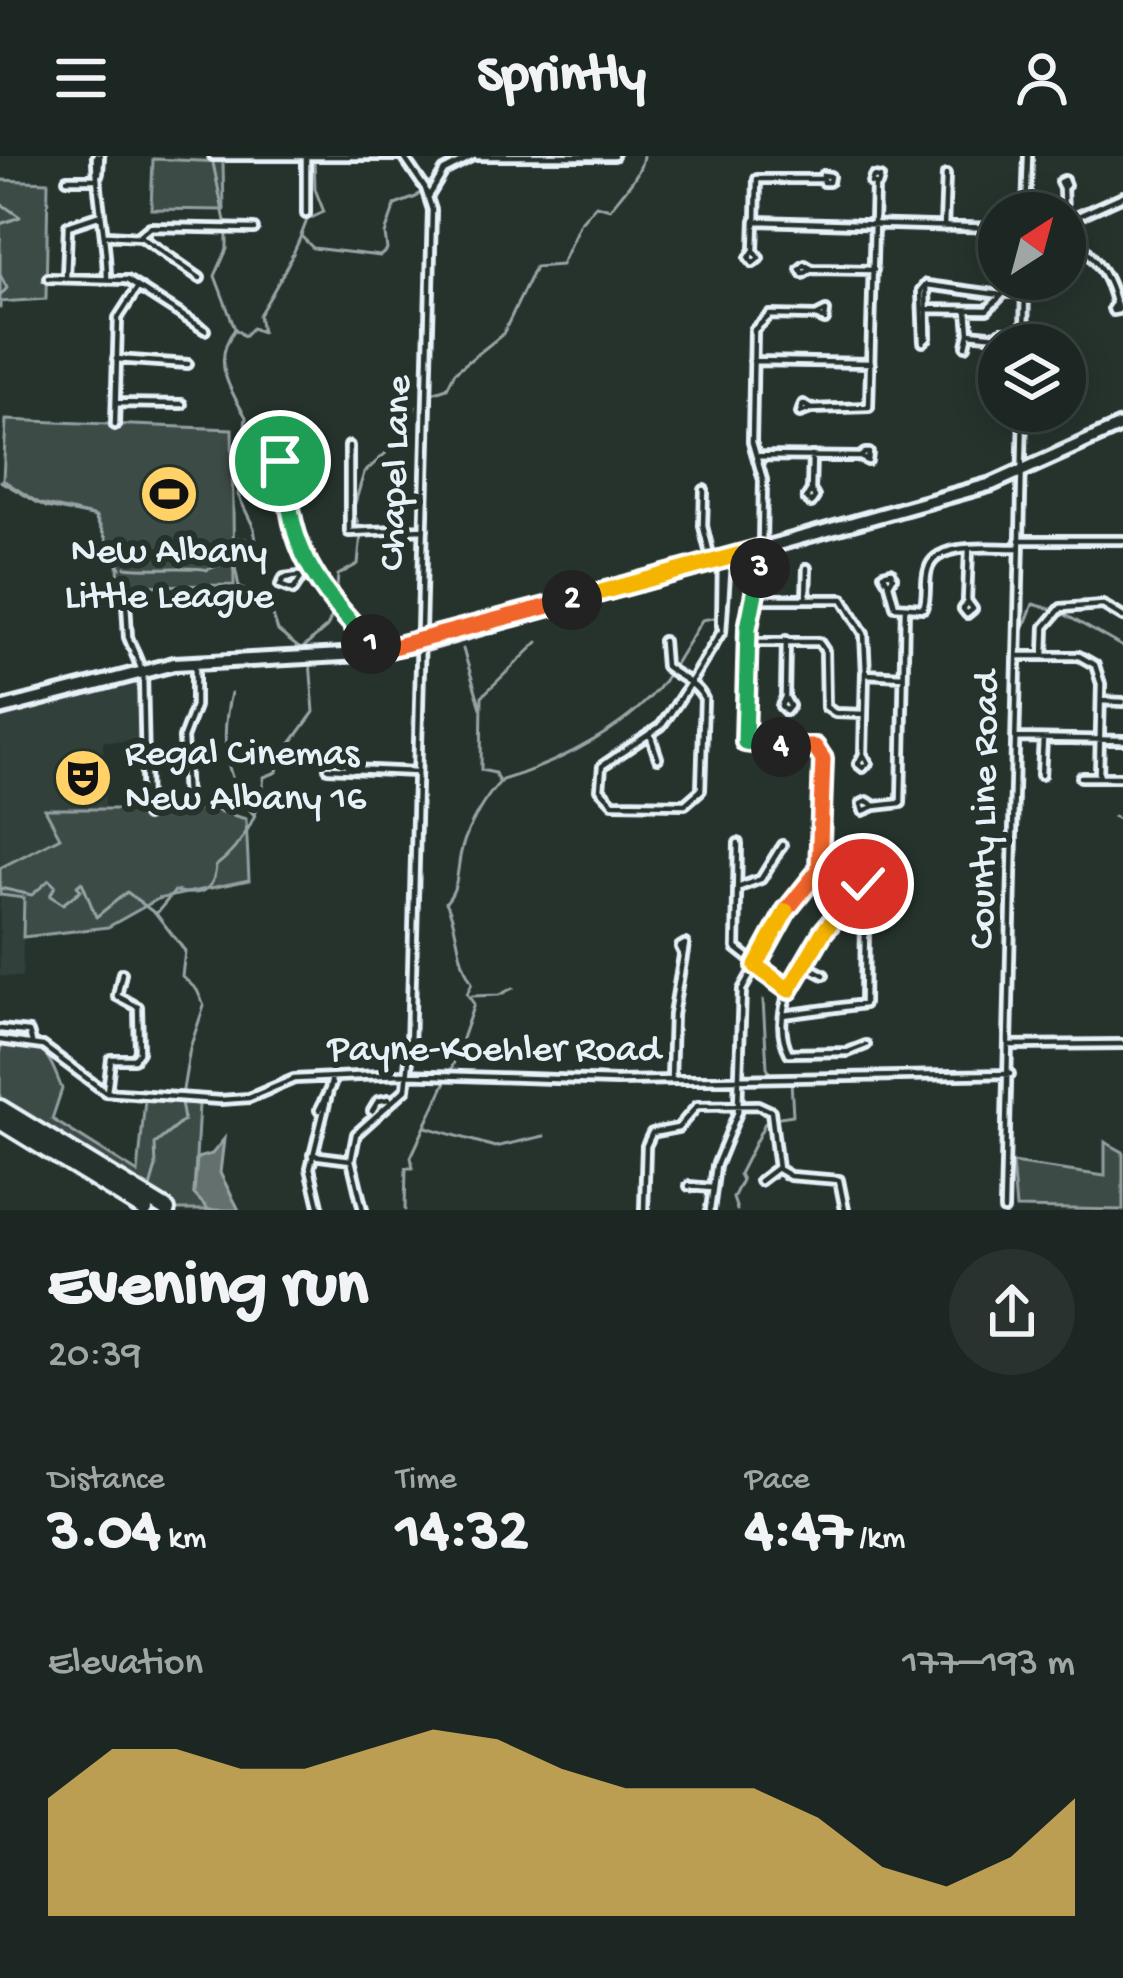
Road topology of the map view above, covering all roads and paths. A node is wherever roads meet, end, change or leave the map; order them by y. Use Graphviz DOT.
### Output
graph roads {
  1 [pos="98,156"];
  2 [pos="213,156"];
  3 [pos="258,156"];
  4 [pos="403,156"];
  5 [pos="475,156"];
  6 [pos="614,156"];
  7 [pos="1028,156"];
  8 [pos="306,157"];
  9 [pos="946,175"];
  10 [pos="67,178"];
  11 [pos="98,179"];
  12 [pos="821,179"];
  13 [pos="875,185"];
  14 [pos="1063,188"];
  15 [pos="1027,192"];
  16 [pos="1063,192"];
  17 [pos="429,196"];
  18 [pos="1123,196"];
  19 [pos="1086,210"];
  20 [pos="306,214"];
  21 [pos="100,215"];
  22 [pos="755,220"];
  23 [pos="875,225"];
  24 [pos="944,226"];
  25 [pos="978,227"];
  26 [pos="254,229"];
  27 [pos="107,235"];
  28 [pos="140,236"];
  29 [pos="1086,247"];
  30 [pos="754,250"];
  31 [pos="812,269"];
  32 [pos="874,271"];
  33 [pos="48,278"];
  34 [pos="66,278"];
  35 [pos="200,278"];
  36 [pos="107,279"];
  37 [pos="138,287"];
  38 [pos="978,292"];
  39 [pos="996,300"];
  40 [pos="1115,302"];
  41 [pos="968,310"];
  42 [pos="816,316"];
  43 [pos="205,330"];
  44 [pos="969,333"];
  45 [pos="978,334"];
  46 [pos="966,346"];
  47 [pos="116,359"];
  48 [pos="753,361"];
  49 [pos="871,363"];
  50 [pos="188,364"];
  51 [pos="116,403"];
  52 [pos="182,404"];
  53 [pos="811,409"];
  54 [pos="115,425"];
  55 [pos="1123,425"];
  56 [pos="1022,432"];
  57 [pos="350,446"];
  58 [pos="756,456"];
  59 [pos="812,456"];
  60 [pos="860,457"];
  61 [pos="285,463"];
  62 [pos="1021,472"];
  63 [pos="704,490"];
  64 [pos="811,490"];
  65 [pos="424,529"];
  66 [pos="1123,540"];
  67 [pos="1018,544"];
  68 [pos="760,549"];
  69 [pos="969,549"];
  70 [pos="720,560"];
  71 [pos="807,568"];
  72 [pos="307,569"];
  73 [pos="299,577"];
  74 [pos="125,584"];
  75 [pos="889,584"];
  76 [pos="756,589"];
  77 [pos="806,599"];
  78 [pos="967,600"];
  79 [pos="905,608"];
  80 [pos="1123,616"];
  81 [pos="786,640"];
  82 [pos="663,641"];
  83 [pos="747,642"];
  84 [pos="421,644"];
  85 [pos="374,652"];
  86 [pos="1017,656"];
  87 [pos="1044,656"];
  88 [pos="195,662"];
  89 [pos="142,670"];
  90 [pos="865,672"];
  91 [pos="903,676"];
  92 [pos="689,683"];
  93 [pos="785,697"];
  94 [pos="1101,701"];
  95 [pos="1123,702"];
  96 [pos="0,709"];
  97 [pos="864,714"];
  98 [pos="650,734"];
  99 [pos="1016,738"];
  100 [pos="1042,739"];
  101 [pos="1100,740"];
  102 [pos="1123,740"];
  103 [pos="785,747"];
  104 [pos="863,754"];
  105 [pos="658,758"];
  106 [pos="784,762"];
  107 [pos="328,769"];
  108 [pos="417,772"];
  109 [pos="1041,775"];
  110 [pos="1081,777"];
  111 [pos="1099,777"];
  112 [pos="1123,778"];
  113 [pos="186,799"];
  114 [pos="875,806"];
  115 [pos="146,816"];
  116 [pos="738,843"];
  117 [pos="782,845"];
  118 [pos="864,869"];
  119 [pos="737,888"];
  120 [pos="852,901"];
  121 [pos="683,953"];
  122 [pos="805,964"];
  123 [pos="756,966"];
  124 [pos="122,973"];
  125 [pos="824,975"];
  126 [pos="789,990"];
  127 [pos="783,1015"];
  128 [pos="0,1029"];
  129 [pos="0,1040"];
  130 [pos="32,1042"];
  131 [pos="1123,1044"];
  132 [pos="866,1045"];
  133 [pos="1010,1046"];
  134 [pos="408,1075"];
  135 [pos="1010,1075"];
  136 [pos="739,1078"];
  137 [pos="670,1079"];
  138 [pos="332,1081"];
  139 [pos="107,1092"];
  140 [pos="738,1104"];
  141 [pos="0,1108"];
  142 [pos="0,1121"];
  143 [pos="312,1155"];
  144 [pos="351,1160"];
  145 [pos="777,1168"];
  146 [pos="760,1181"];
  147 [pos="688,1186"];
  148 [pos="712,1188"];
  149 [pos="149,1204"];
  150 [pos="320,1210"];
  151 [pos="363,1210"];
  152 [pos="644,1210"];
  153 [pos="710,1210"];
  154 [pos="845,1210"];
  155 [pos="1004,1210"];
  1 -- 11 [label="street"];
  2 -- 3 [label="street"];
  3 -- 8 [label="street"];
  4 -- 8 [label="street"];
  4 -- 17 [label="street, Chapel Lane"];
  5 -- 6 [label="street"];
  5 -- 17 [label="street"];
  7 -- 15 [label="street"];
  8 -- 20 [label="street"];
  9 -- 24 [label="street"];
  10 -- 11 [label="street"];
  11 -- 21 [label="street"];
  12 -- 22 [label="street"];
  13 -- 23 [label="street"];
  14 -- 16 [label="street"];
  17 -- 65 [label="street, Chapel Lane"];
  18 -- 19 [label="street"];
  21 -- 27 [label="street"];
  21 -- 34 [label="street"];
  22 -- 23 [label="street"];
  22 -- 30 [label="street"];
  23 -- 24 [label="street"];
  23 -- 32 [label="street"];
  24 -- 25 [label="street"];
  26 -- 28 [label="street"];
  27 -- 28 [label="street"];
  27 -- 36 [label="street"];
  28 -- 35 [label="street"];
  29 -- 40 [label="street"];
  31 -- 32 [label="street"];
  32 -- 49 [label="street"];
  33 -- 34 [label="street"];
  34 -- 36 [label="street"];
  36 -- 37 [label="street"];
  37 -- 43 [label="street"];
  37 -- 47 [label="street"];
  38 -- 41 [label="street"];
  39 -- 41 [label="street"];
  41 -- 44 [label="street"];
  42 -- 48 [label="street"];
  44 -- 45 [label="street"];
  44 -- 46 [label="street"];
  47 -- 50 [label="street"];
  47 -- 51 [label="street"];
  48 -- 49 [label="street"];
  48 -- 58 [label="street"];
  49 -- 53 [label="street"];
  51 -- 52 [label="street"];
  51 -- 54 [label="street"];
  55 -- 62 [label="main road"];
  56 -- 62 [label="street, County Line Road"];
  57 -- 65 [label="street"];
  58 -- 59 [label="street"];
  58 -- 68 [label="street"];
  59 -- 60 [label="street"];
  59 -- 64 [label="street"];
  61 -- 72 [label="street"];
  62 -- 67 [label="street, County Line Road"];
  62 -- 68 [label="main road"];
  63 -- 70 [label="street"];
  65 -- 84 [label="street, Chapel Lane"];
  66 -- 67 [label="street"];
  67 -- 69 [label="street"];
  67 -- 86 [label="street, County Line Road"];
  68 -- 70 [label="main road"];
  68 -- 76 [label="street"];
  69 -- 78 [label="street"];
  69 -- 79 [label="street"];
  70 -- 84 [label="main road"];
  70 -- 92 [label="street"];
  71 -- 77 [label="street"];
  72 -- 73 [label="street"];
  72 -- 85 [label="street"];
  74 -- 89 [label="street"];
  75 -- 79 [label="street"];
  76 -- 77 [label="street"];
  76 -- 83 [label="street"];
  77 -- 90 [label="street"];
  79 -- 91 [label="street"];
  80 -- 87 [label="street"];
  81 -- 83 [label="street"];
  81 -- 93 [label="street"];
  81 -- 97 [label="street"];
  82 -- 92 [label="street"];
  83 -- 103 [label="street"];
  84 -- 85 [label="main road"];
  84 -- 108 [label="street, Chapel Lane"];
  85 -- 88 [label="main road"];
  86 -- 87 [label="street"];
  86 -- 99 [label="street, County Line Road"];
  87 -- 94 [label="street"];
  88 -- 89 [label="main road"];
  88 -- 113 [label="street"];
  89 -- 96 [label="main road"];
  89 -- 115 [label="street"];
  90 -- 91 [label="street"];
  90 -- 97 [label="street"];
  91 -- 114 [label="street"];
  92 -- 98 [label="street"];
  92 -- 98 [label="street"];
  94 -- 95 [label="street"];
  94 -- 101 [label="street"];
  97 -- 104 [label="street"];
  98 -- 105 [label="street"];
  99 -- 100 [label="street"];
  99 -- 133 [label="street, County Line Road"];
  100 -- 101 [label="street"];
  100 -- 109 [label="street"];
  101 -- 102 [label="street"];
  101 -- 111 [label="street"];
  103 -- 106 [label="street"];
  103 -- 123 [label="street"];
  107 -- 108 [label="street"];
  108 -- 134 [label="street, Chapel Lane"];
  110 -- 111 [label="street"];
  111 -- 112 [label="street"];
  116 -- 119 [label="street"];
  117 -- 119 [label="street"];
  118 -- 120 [label="street"];
  119 -- 123 [label="street"];
  120 -- 122 [label="street"];
  120 -- 127 [label="street"];
  121 -- 137 [label="street"];
  122 -- 125 [label="street"];
  122 -- 126 [label="street"];
  123 -- 126 [label="street"];
  123 -- 136 [label="street"];
  124 -- 139 [label="street"];
  126 -- 127 [label="street"];
  127 -- 132 [label="street"];
  128 -- 130 [label="street"];
  129 -- 130 [label="street"];
  130 -- 139 [label="street"];
  131 -- 133 [label="street"];
  133 -- 135 [label="street, County Line Road"];
  134 -- 137 [label="street, Payne-Koehler Road"];
  134 -- 138 [label="street, Payne-Koehler Road"];
  134 -- 144 [label="street, Chapel Lane"];
  135 -- 136 [label="street, Payne-Koehler Road"];
  135 -- 155 [label="street, County Line Road"];
  136 -- 137 [label="street, Payne-Koehler Road"];
  136 -- 140 [label="street"];
  138 -- 139 [label="street, Payne-Koehler Road"];
  138 -- 143 [label="street"];
  140 -- 145 [label="street"];
  140 -- 148 [label="street"];
  140 -- 152 [label="street"];
  141 -- 149 [label="highway"];
  142 -- 149 [label="highway"];
  143 -- 144 [label="street"];
  143 -- 150 [label="street"];
  144 -- 151 [label="street"];
  145 -- 146 [label="street"];
  145 -- 154 [label="street"];
  147 -- 148 [label="street"];
  148 -- 153 [label="street"];
}
